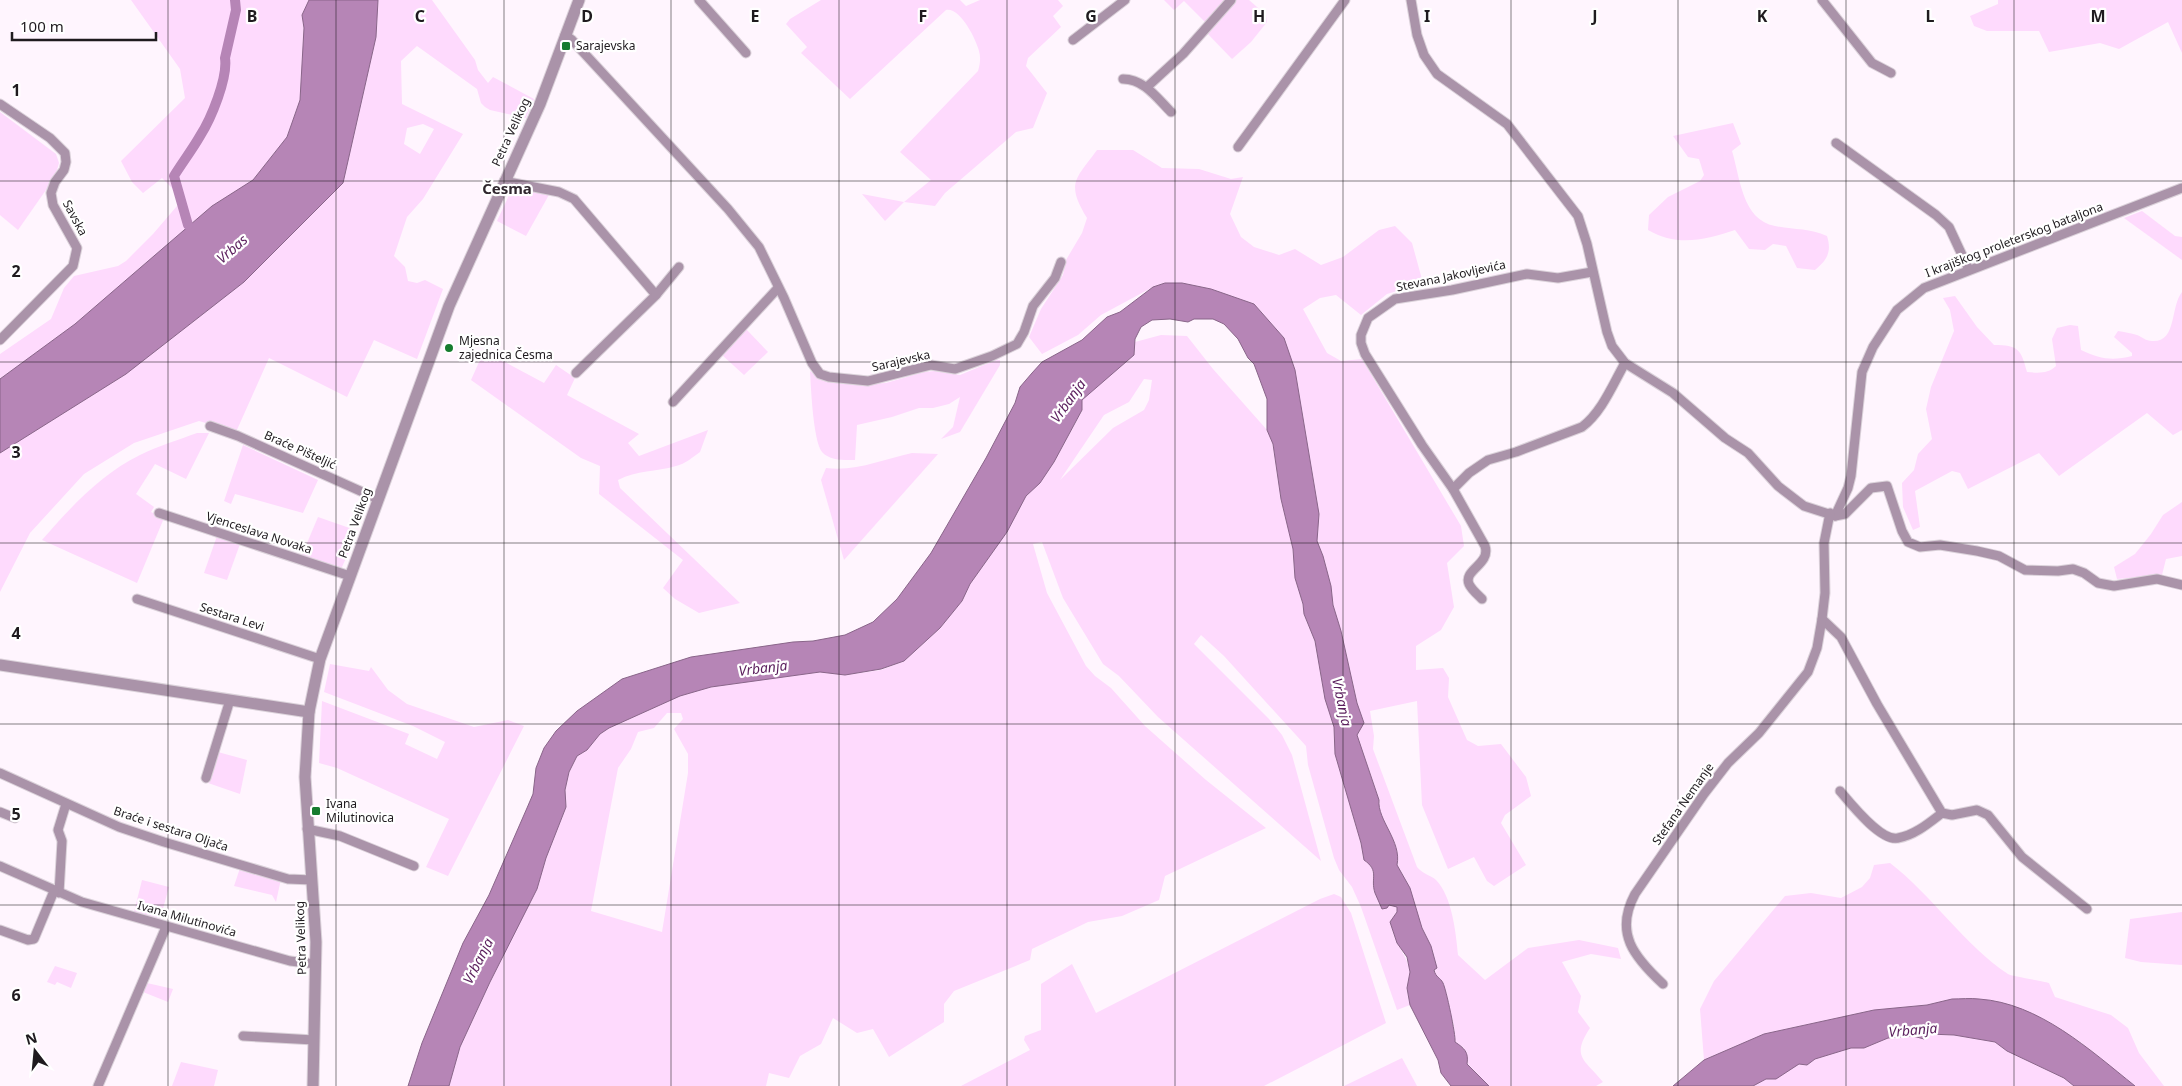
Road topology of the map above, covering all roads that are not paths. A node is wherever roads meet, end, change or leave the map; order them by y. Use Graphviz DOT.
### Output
graph roads {
  1 [pos="579,0"];
  2 [pos="700,0"];
  3 [pos="1125,0"];
  4 [pos="1230,0"];
  5 [pos="1345,0"];
  6 [pos="1411,0"];
  7 [pos="1822,0"];
  8 [pos="565,36"];
  9 [pos="1073,40"];
  10 [pos="746,53"];
  11 [pos="1892,73"];
  12 [pos="1123,79"];
  13 [pos="1146,87"];
  14 [pos="0,104"];
  15 [pos="1171,112"];
  16 [pos="1836,143"];
  17 [pos="1238,147"];
  18 [pos="504,181"];
  19 [pos="2182,188"];
  20 [pos="1061,262"];
  21 [pos="679,267"];
  22 [pos="1969,270"];
  23 [pos="1592,272"];
  24 [pos="778,288"];
  25 [pos="656,295"];
  26 [pos="0,340"];
  27 [pos="1625,363"];
  28 [pos="576,373"];
  29 [pos="673,402"];
  30 [pos="210,426"];
  31 [pos="1453,489"];
  32 [pos="378,498"];
  33 [pos="159,513"];
  34 [pos="1832,515"];
  35 [pos="350,576"];
  36 [pos="2182,586"];
  37 [pos="137,598"];
  38 [pos="1482,599"];
  39 [pos="1822,619"];
  40 [pos="320,659"];
  41 [pos="0,665"];
  42 [pos="230,700"];
  43 [pos="309,712"];
  44 [pos="0,773"];
  45 [pos="206,778"];
  46 [pos="1840,791"];
  47 [pos="66,804"];
  48 [pos="0,812"];
  49 [pos="1942,813"];
  50 [pos="15,818"];
  51 [pos="307,829"];
  52 [pos="0,866"];
  53 [pos="414,866"];
  54 [pos="312,880"];
  55 [pos="56,892"];
  56 [pos="2087,909"];
  57 [pos="166,927"];
  58 [pos="0,930"];
  59 [pos="316,964"];
  60 [pos="1663,984"];
  61 [pos="243,1036"];
  62 [pos="314,1040"];
  63 [pos="98,1086"];
  64 [pos="313,1086"];
  1 -- 8 [label="street, Petra Velikog"];
  2 -- 10 [label="street"];
  3 -- 9 [label="street"];
  4 -- 13 [label="street"];
  5 -- 17 [label="street"];
  6 -- 23 [label="street"];
  7 -- 11 [label="street"];
  8 -- 18 [label="street, Petra Velikog"];
  8 -- 24 [label="street, Sarajevska"];
  12 -- 13 [label="street"];
  13 -- 15 [label="street"];
  14 -- 26 [label="street, Savska"];
  16 -- 22 [label="street"];
  18 -- 25 [label="street"];
  18 -- 32 [label="street, Petra Velikog"];
  19 -- 22 [label="street, I krajiškog proleterskog bataljona"];
  20 -- 24 [label="street, Sarajevska"];
  21 -- 25 [label="street"];
  22 -- 34 [label="street, I krajiškog proleterskog bataljona"];
  23 -- 27 [label="street"];
  23 -- 31 [label="street, Stevana Jakovljevića"];
  24 -- 29 [label="street"];
  25 -- 28 [label="street"];
  27 -- 31 [label="street"];
  27 -- 34 [label="street"];
  30 -- 32 [label="street, Braće Pišteljić"];
  31 -- 38 [label="street, Stevana Jakovljevića"];
  32 -- 35 [label="street, Petra Velikog"];
  33 -- 35 [label="street, Vjenceslava Novaka"];
  34 -- 36 [label="street"];
  34 -- 39 [label="street, Stefana Nemanje"];
  35 -- 40 [label="street, Petra Velikog"];
  37 -- 40 [label="street, Sestara Levi"];
  39 -- 49 [label="street"];
  39 -- 60 [label="street, Stefana Nemanje"];
  40 -- 43 [label="street, Petra Velikog"];
  41 -- 42 [label="street"];
  42 -- 43 [label="street"];
  42 -- 45 [label="street"];
  43 -- 51 [label="street, Petra Velikog"];
  44 -- 47 [label="street, Braće i sestara Oljača"];
  46 -- 49 [label="street"];
  47 -- 54 [label="street, Braće i sestara Oljača"];
  47 -- 55 [label="street"];
  48 -- 50 [label="street"];
  49 -- 56 [label="street"];
  51 -- 53 [label="street"];
  51 -- 54 [label="street, Petra Velikog"];
  52 -- 55 [label="street, Ivana Milutinovića"];
  54 -- 59 [label="street, Petra Velikog"];
  55 -- 57 [label="street, Ivana Milutinovića"];
  55 -- 58 [label="street"];
  57 -- 59 [label="street, Ivana Milutinovića"];
  57 -- 63 [label="street"];
  59 -- 62 [label="street, Petra Velikog"];
  61 -- 62 [label="street"];
  62 -- 64 [label="street, Petra Velikog"];
}
